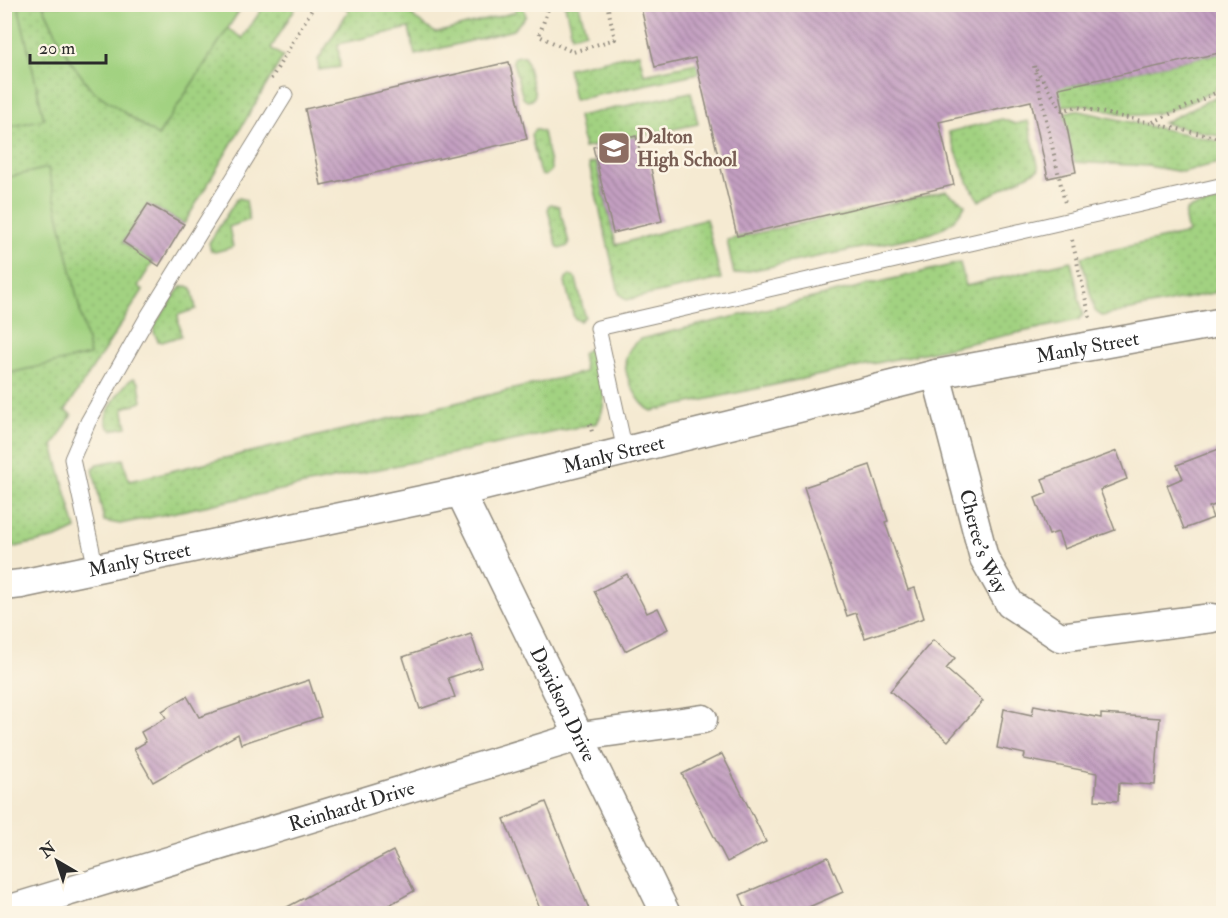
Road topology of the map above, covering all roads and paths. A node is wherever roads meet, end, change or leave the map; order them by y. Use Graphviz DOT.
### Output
graph roads {
  1 [pos="315,4"];
  2 [pos="547,4"];
  3 [pos="607,4"];
  4 [pos="268,83"];
  5 [pos="1224,89"];
  6 [pos="285,95"];
  7 [pos="1153,122"];
  8 [pos="1224,140"];
  9 [pos="1224,185"];
  10 [pos="1068,220"];
  11 [pos="1090,318"];
  12 [pos="1224,322"];
  13 [pos="936,374"];
  14 [pos="624,451"];
  15 [pos="460,492"];
  16 [pos="96,568"];
  17 [pos="4,585"];
  18 [pos="1212,618"];
  19 [pos="703,719"];
  20 [pos="581,736"];
  21 [pos="4,911"];
  22 [pos="666,914"];
  1 -- 4 [label="path"];
  2 -- 3 [label="path"];
  5 -- 7 [label="path"];
  6 -- 16 [label="lane"];
  7 -- 8 [label="path"];
  7 -- 10 [label="path"];
  9 -- 10 [label="lane"];
  10 -- 11 [label="path"];
  10 -- 14 [label="lane"];
  12 -- 13 [label="street, Manly Street"];
  13 -- 14 [label="street, Manly Street"];
  13 -- 18 [label="street, Cheree's Way"];
  14 -- 15 [label="street, Manly Street"];
  15 -- 16 [label="street, Manly Street"];
  15 -- 20 [label="street, Davidson Drive"];
  16 -- 17 [label="street, Manly Street"];
  19 -- 20 [label="street, Reinhardt Drive"];
  20 -- 21 [label="street, Reinhardt Drive"];
  20 -- 22 [label="street, Davidson Drive"];
}
